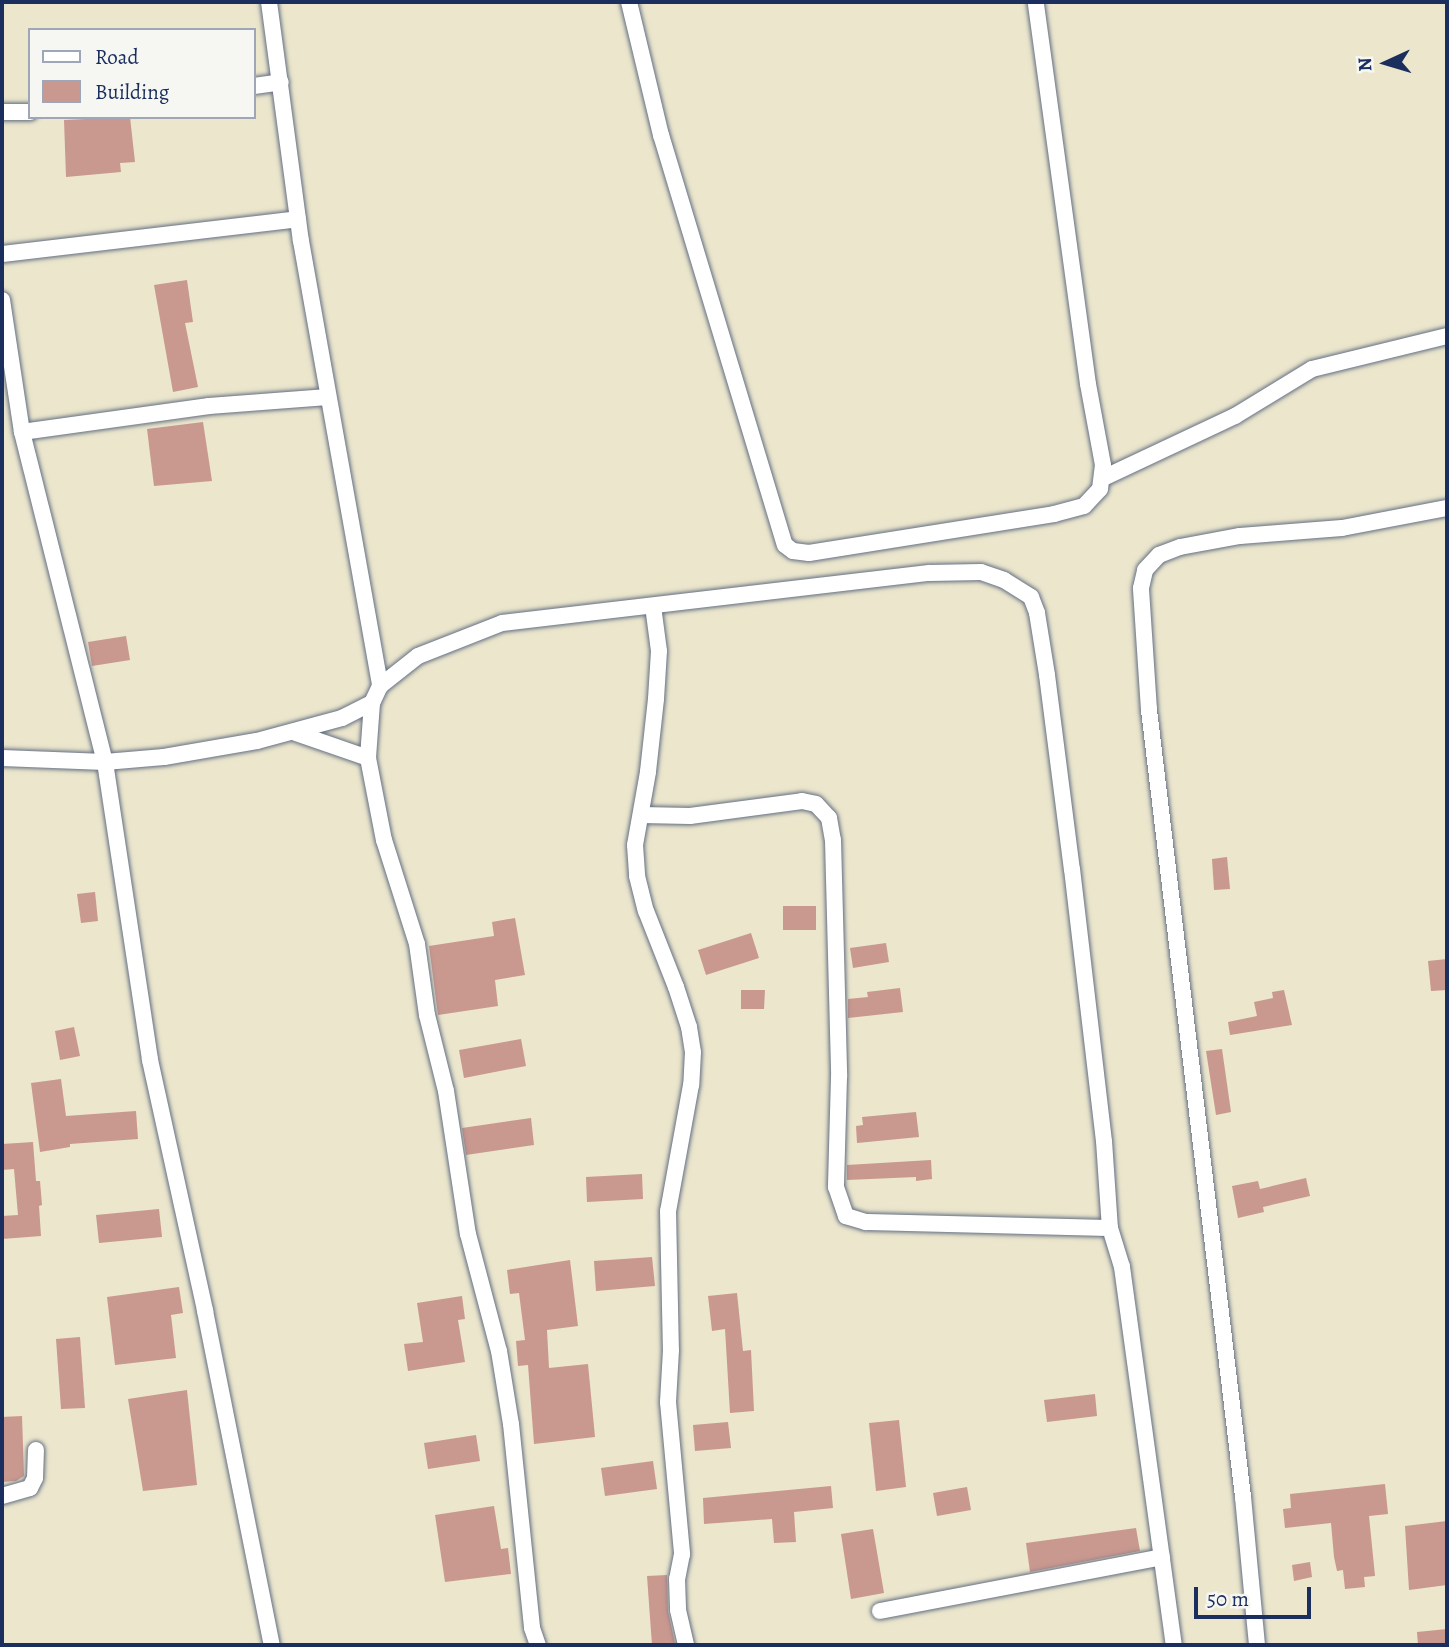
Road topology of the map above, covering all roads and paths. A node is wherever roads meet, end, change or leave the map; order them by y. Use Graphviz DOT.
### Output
graph roads {
  1 [pos="269,2"];
  2 [pos="628,2"];
  3 [pos="1037,2"];
  4 [pos="281,82"];
  5 [pos="256,86"];
  6 [pos="28,111"];
  7 [pos="2,112"];
  8 [pos="298,219"];
  9 [pos="2,254"];
  10 [pos="2,300"];
  11 [pos="1447,335"];
  12 [pos="328,397"];
  13 [pos="22,432"];
  14 [pos="1103,478"];
  15 [pos="1447,509"];
  16 [pos="653,606"];
  17 [pos="380,687"];
  18 [pos="372,703"];
  19 [pos="296,733"];
  20 [pos="2,758"];
  21 [pos="368,758"];
  22 [pos="105,762"];
  23 [pos="641,815"];
  24 [pos="1110,1228"];
  25 [pos="36,1450"];
  26 [pos="2,1496"];
  27 [pos="1162,1557"];
  28 [pos="880,1611"];
  29 [pos="272,1645"];
  30 [pos="538,1645"];
  31 [pos="686,1645"];
  32 [pos="1174,1645"];
  33 [pos="1257,1645"];
  1 -- 4 [label="street"];
  2 -- 14 [label="street"];
  3 -- 14 [label="street"];
  4 -- 5 [label="street"];
  4 -- 8 [label="street"];
  6 -- 7 [label="street"];
  8 -- 9 [label="street"];
  8 -- 12 [label="street"];
  10 -- 13 [label="street"];
  11 -- 14 [label="street"];
  12 -- 13 [label="street"];
  12 -- 17 [label="street"];
  13 -- 22 [label="street"];
  15 -- 33 [label="street"];
  16 -- 17 [label="street"];
  16 -- 23 [label="street"];
  16 -- 24 [label="street"];
  17 -- 18 [label="street"];
  18 -- 19 [label="street"];
  18 -- 21 [label="street"];
  19 -- 21 [label="street"];
  19 -- 22 [label="street"];
  20 -- 22 [label="street"];
  21 -- 30 [label="street"];
  22 -- 29 [label="street"];
  23 -- 24 [label="street"];
  23 -- 31 [label="street"];
  24 -- 27 [label="street"];
  25 -- 26 [label="street"];
  27 -- 28 [label="street"];
  27 -- 32 [label="street"];
}
